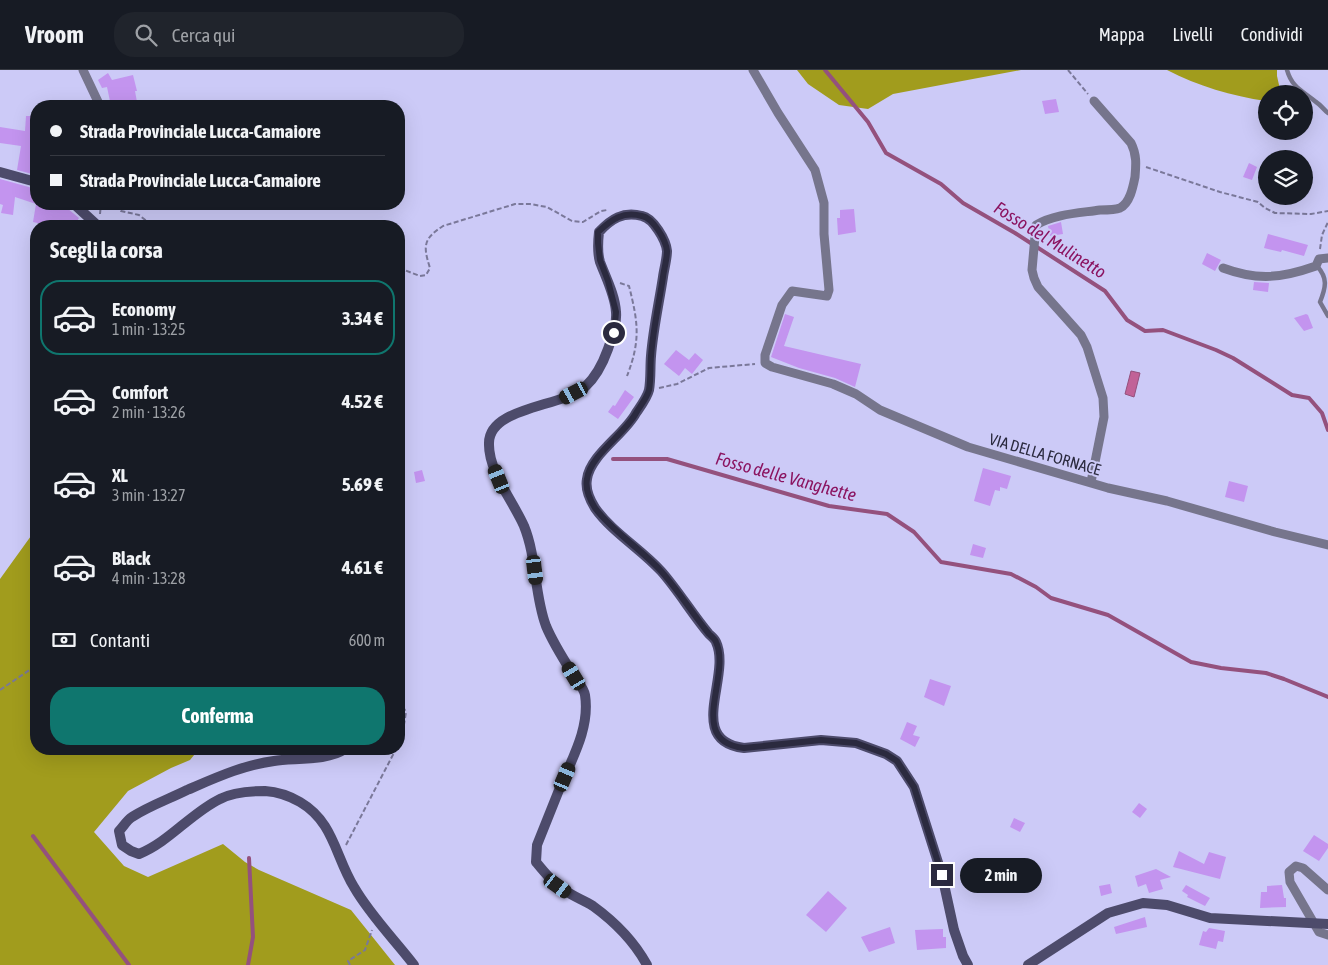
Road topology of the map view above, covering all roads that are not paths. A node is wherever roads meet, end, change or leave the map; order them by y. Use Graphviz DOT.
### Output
graph roads {
  1 [pos="83,70"];
  2 [pos="753,70"];
  3 [pos="1287,70"];
  4 [pos="97,100"];
  5 [pos="1094,101"];
  6 [pos="1328,114"];
  7 [pos="0,172"];
  8 [pos="30,180"];
  9 [pos="84,210"];
  10 [pos="93,220"];
  11 [pos="1321,261"];
  12 [pos="1223,268"];
  13 [pos="1328,316"];
  14 [pos="1091,482"];
  15 [pos="1328,545"];
  16 [pos="330,755"];
  17 [pos="1328,890"];
  18 [pos="1314,922"];
  19 [pos="1328,924"];
  20 [pos="1328,935"];
  21 [pos="414,965"];
  22 [pos="647,965"];
  23 [pos="968,965"];
  24 [pos="1028,965"];
  1 -- 4 [label="street"];
  2 -- 14 [label="street, VIA DELLA FORNACE"];
  3 -- 6 [label="lane"];
  5 -- 14 [label="street"];
  7 -- 8 [label="main road"];
  9 -- 10 [label="main road"];
  11 -- 12 [label="street"];
  11 -- 13 [label="lane"];
  14 -- 15 [label="street, VIA DELLA FORNACE"];
  16 -- 21 [label="main road"];
  17 -- 18 [label="street"];
  18 -- 19 [label="main road"];
  18 -- 20 [label="street"];
  18 -- 24 [label="main road"];
  22 -- 23 [label="main road"];
}
